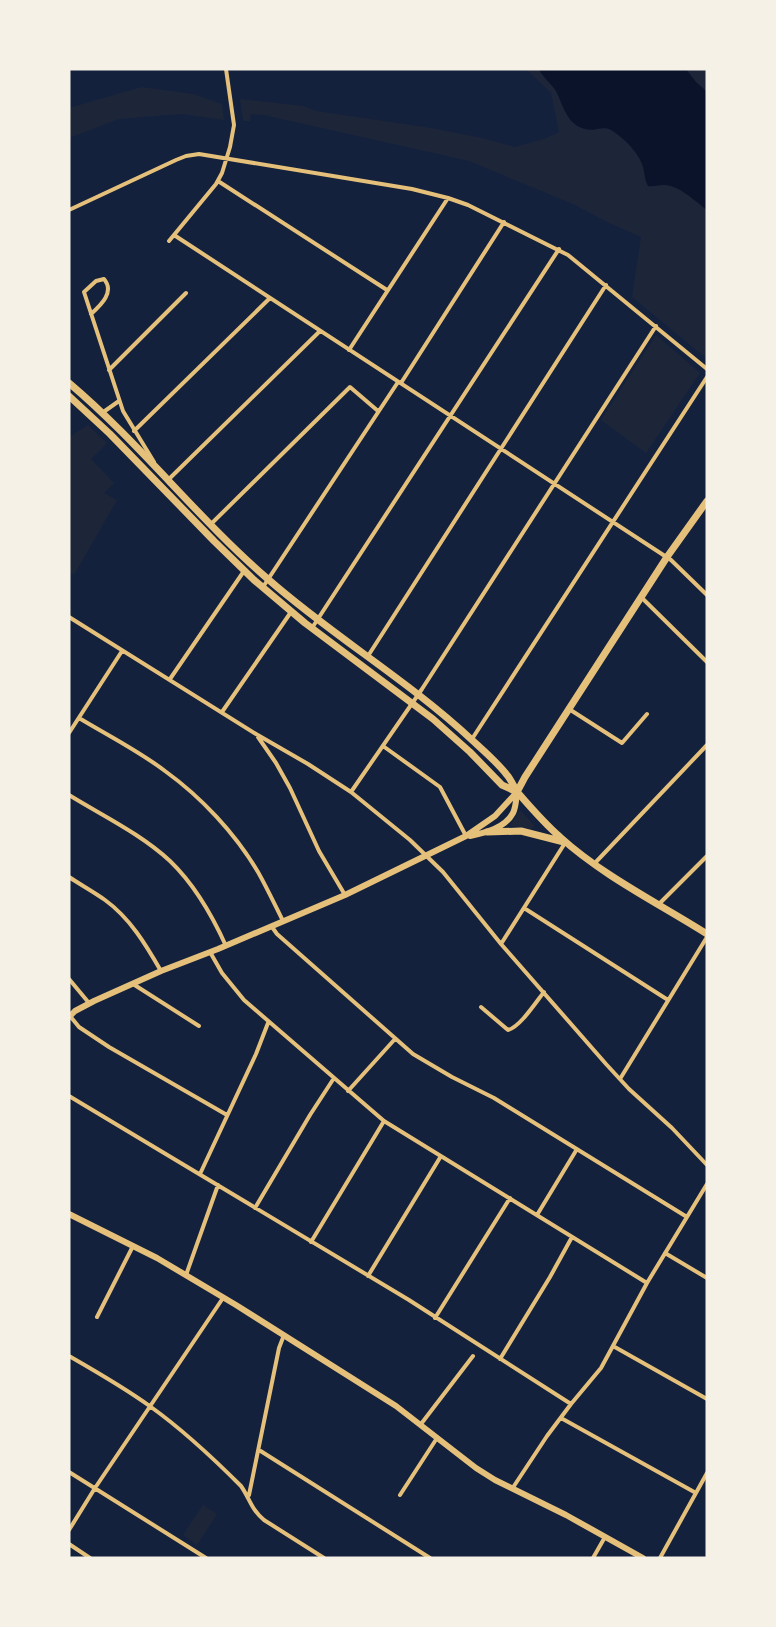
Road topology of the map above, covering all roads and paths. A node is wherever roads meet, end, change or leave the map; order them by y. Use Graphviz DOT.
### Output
graph roads {
  1 [pos="226,69"];
  2 [pos="226,158"];
  3 [pos="218,181"];
  4 [pos="448,198"];
  5 [pos="69,210"];
  6 [pos="504,222"];
  7 [pos="174,235"];
  8 [pos="169,241"];
  9 [pos="559,249"];
  10 [pos="606,285"];
  11 [pos="387,290"];
  12 [pos="186,293"];
  13 [pos="270,298"];
  14 [pos="91,314"];
  15 [pos="656,326"];
  16 [pos="320,331"];
  17 [pos="349,350"];
  18 [pos="707,369"];
  19 [pos="109,370"];
  20 [pos="707,377"];
  21 [pos="399,382"];
  22 [pos="69,383"];
  23 [pos="69,396"];
  24 [pos="119,401"];
  25 [pos="378,411"];
  26 [pos="102,412"];
  27 [pos="451,416"];
  28 [pos="134,431"];
  29 [pos="126,435"];
  30 [pos="118,442"];
  31 [pos="501,449"];
  32 [pos="159,470"];
  33 [pos="169,479"];
  34 [pos="554,484"];
  35 [pos="707,501"];
  36 [pos="613,522"];
  37 [pos="211,524"];
  38 [pos="667,557"];
  39 [pos="244,571"];
  40 [pos="268,580"];
  41 [pos="263,588"];
  42 [pos="707,595"];
  43 [pos="641,597"];
  44 [pos="291,612"];
  45 [pos="69,617"];
  46 [pos="318,620"];
  47 [pos="312,628"];
  48 [pos="122,650"];
  49 [pos="367,657"];
  50 [pos="707,662"];
  51 [pos="169,680"];
  52 [pos="418,695"];
  53 [pos="412,703"];
  54 [pos="569,709"];
  55 [pos="222,712"];
  56 [pos="647,714"];
  57 [pos="79,718"];
  58 [pos="69,733"];
  59 [pos="256,734"];
  60 [pos="472,739"];
  61 [pos="707,745"];
  62 [pos="383,746"];
  63 [pos="351,792"];
  64 [pos="517,792"];
  65 [pos="69,795"];
  66 [pos="487,832"];
  67 [pos="466,836"];
  68 [pos="566,842"];
  69 [pos="425,856"];
  70 [pos="707,856"];
  71 [pos="594,864"];
  72 [pos="69,877"];
  73 [pos="345,895"];
  74 [pos="658,904"];
  75 [pos="524,908"];
  76 [pos="283,921"];
  77 [pos="272,926"];
  78 [pos="707,936"];
  79 [pos="501,944"];
  80 [pos="226,946"];
  81 [pos="210,952"];
  82 [pos="161,971"];
  83 [pos="69,979"];
  84 [pos="133,984"];
  85 [pos="544,992"];
  86 [pos="668,1000"];
  87 [pos="90,1004"];
  88 [pos="481,1007"];
  89 [pos="70,1016"];
  90 [pos="268,1023"];
  91 [pos="199,1026"];
  92 [pos="395,1039"];
  93 [pos="334,1078"];
  94 [pos="620,1079"];
  95 [pos="348,1091"];
  96 [pos="69,1096"];
  97 [pos="227,1115"];
  98 [pos="384,1121"];
  99 [pos="577,1149"];
  100 [pos="441,1156"];
  101 [pos="707,1164"];
  102 [pos="200,1174"];
  103 [pos="707,1184"];
  104 [pos="218,1185"];
  105 [pos="510,1198"];
  106 [pos="255,1208"];
  107 [pos="69,1214"];
  108 [pos="537,1215"];
  109 [pos="687,1217"];
  110 [pos="573,1237"];
  111 [pos="311,1242"];
  112 [pos="134,1246"];
  113 [pos="665,1253"];
  114 [pos="186,1275"];
  115 [pos="368,1276"];
  116 [pos="707,1278"];
  117 [pos="647,1283"];
  118 [pos="224,1298"];
  119 [pos="98,1317"];
  120 [pos="435,1318"];
  121 [pos="284,1335"];
  122 [pos="613,1346"];
  123 [pos="69,1356"];
  124 [pos="473,1356"];
  125 [pos="500,1359"];
  126 [pos="707,1399"];
  127 [pos="571,1404"];
  128 [pos="150,1406"];
  129 [pos="561,1418"];
  130 [pos="421,1424"];
  131 [pos="438,1437"];
  132 [pos="259,1450"];
  133 [pos="69,1472"];
  134 [pos="707,1473"];
  135 [pos="95,1488"];
  136 [pos="512,1489"];
  137 [pos="696,1493"];
  138 [pos="400,1495"];
  139 [pos="248,1497"];
  140 [pos="69,1530"];
  141 [pos="605,1537"];
  142 [pos="69,1544"];
  143 [pos="90,1558"];
  144 [pos="206,1558"];
  145 [pos="324,1558"];
  146 [pos="430,1558"];
  147 [pos="593,1558"];
  148 [pos="643,1558"];
  149 [pos="660,1558"];
  1 -- 2 [label="street"];
  2 -- 3 [label="street"];
  2 -- 4 [label="street"];
  2 -- 5 [label="street"];
  3 -- 7 [label="street"];
  3 -- 11 [label="street"];
  4 -- 6 [label="street"];
  4 -- 11 [label="street"];
  6 -- 9 [label="street"];
  6 -- 21 [label="street"];
  7 -- 8 [label="street"];
  7 -- 13 [label="street"];
  9 -- 10 [label="street"];
  9 -- 27 [label="street"];
  10 -- 15 [label="street"];
  10 -- 31 [label="street"];
  11 -- 17 [label="street"];
  12 -- 19 [label="street"];
  13 -- 16 [label="street"];
  13 -- 28 [label="street"];
  14 -- 14 [label="street"];
  14 -- 19 [label="street"];
  15 -- 18 [label="street"];
  15 -- 34 [label="street"];
  16 -- 17 [label="street"];
  16 -- 33 [label="street"];
  17 -- 21 [label="street"];
  19 -- 24 [label="street"];
  20 -- 36 [label="street"];
  21 -- 25 [label="street"];
  21 -- 27 [label="street"];
  22 -- 26 [label="highway"];
  23 -- 30 [label="highway"];
  24 -- 26 [label="street"];
  24 -- 28 [label="street"];
  25 -- 37 [label="street"];
  25 -- 40 [label="street"];
  26 -- 29 [label="highway"];
  27 -- 31 [label="street"];
  27 -- 46 [label="street"];
  28 -- 32 [label="street"];
  29 -- 30 [label="highway"];
  29 -- 32 [label="highway"];
  30 -- 39 [label="highway"];
  31 -- 34 [label="street"];
  31 -- 49 [label="street"];
  32 -- 33 [label="highway"];
  33 -- 37 [label="highway"];
  34 -- 36 [label="street"];
  34 -- 52 [label="street"];
  35 -- 38 [label="highway"];
  36 -- 38 [label="street"];
  36 -- 60 [label="street"];
  37 -- 40 [label="highway"];
  38 -- 42 [label="street"];
  38 -- 43 [label="highway"];
  39 -- 41 [label="highway"];
  39 -- 51 [label="street"];
  40 -- 41 [label="street"];
  40 -- 46 [label="highway"];
  41 -- 44 [label="highway"];
  43 -- 50 [label="street"];
  43 -- 54 [label="highway"];
  44 -- 47 [label="highway"];
  44 -- 55 [label="street"];
  45 -- 48 [label="street"];
  46 -- 47 [label="street"];
  46 -- 49 [label="highway"];
  47 -- 53 [label="highway"];
  48 -- 51 [label="street"];
  48 -- 57 [label="street"];
  49 -- 52 [label="highway"];
  51 -- 55 [label="street"];
  52 -- 53 [label="street"];
  52 -- 60 [label="highway"];
  53 -- 62 [label="street"];
  53 -- 64 [label="highway"];
  54 -- 56 [label="street"];
  54 -- 64 [label="highway"];
  55 -- 59 [label="street"];
  57 -- 58 [label="street"];
  57 -- 76 [label="street"];
  59 -- 63 [label="street"];
  59 -- 73 [label="street"];
  60 -- 64 [label="highway"];
  61 -- 71 [label="street"];
  62 -- 63 [label="street"];
  62 -- 67 [label="street"];
  63 -- 69 [label="street"];
  64 -- 66 [label="main road"];
  64 -- 67 [label="main road"];
  64 -- 68 [label="highway"];
  65 -- 80 [label="street"];
  66 -- 67 [label="main road"];
  66 -- 68 [label="highway"];
  67 -- 69 [label="main road"];
  68 -- 71 [label="highway"];
  68 -- 75 [label="street"];
  69 -- 73 [label="main road"];
  69 -- 79 [label="street"];
  70 -- 74 [label="street"];
  71 -- 74 [label="highway"];
  72 -- 82 [label="street"];
  73 -- 76 [label="main road"];
  74 -- 78 [label="highway"];
  75 -- 79 [label="street"];
  75 -- 86 [label="street"];
  76 -- 77 [label="main road"];
  77 -- 80 [label="main road"];
  77 -- 92 [label="street"];
  78 -- 86 [label="street"];
  79 -- 85 [label="street"];
  80 -- 81 [label="main road"];
  81 -- 82 [label="main road"];
  81 -- 90 [label="street"];
  82 -- 84 [label="main road"];
  83 -- 87 [label="street"];
  84 -- 87 [label="main road"];
  84 -- 91 [label="street"];
  85 -- 88 [label="street"];
  85 -- 94 [label="street"];
  86 -- 94 [label="street"];
  87 -- 89 [label="main road"];
  89 -- 97 [label="street"];
  90 -- 93 [label="street"];
  90 -- 97 [label="street"];
  92 -- 95 [label="street"];
  92 -- 99 [label="street"];
  93 -- 95 [label="street"];
  93 -- 106 [label="street"];
  94 -- 101 [label="street"];
  95 -- 98 [label="street"];
  96 -- 102 [label="street"];
  97 -- 102 [label="street"];
  98 -- 100 [label="street"];
  98 -- 111 [label="street"];
  99 -- 108 [label="street"];
  99 -- 109 [label="street"];
  100 -- 105 [label="street"];
  100 -- 115 [label="street"];
  102 -- 104 [label="street"];
  103 -- 109 [label="street"];
  104 -- 106 [label="street"];
  104 -- 114 [label="street"];
  105 -- 108 [label="street"];
  105 -- 120 [label="street"];
  106 -- 111 [label="street"];
  107 -- 112 [label="main road"];
  108 -- 110 [label="street"];
  109 -- 113 [label="street"];
  110 -- 117 [label="street"];
  110 -- 125 [label="street"];
  111 -- 115 [label="street"];
  112 -- 114 [label="main road"];
  112 -- 119 [label="street"];
  113 -- 116 [label="street"];
  113 -- 117 [label="street"];
  114 -- 118 [label="main road"];
  115 -- 120 [label="street"];
  117 -- 122 [label="street"];
  118 -- 121 [label="main road"];
  118 -- 128 [label="street"];
  120 -- 125 [label="street"];
  121 -- 130 [label="main road"];
  121 -- 132 [label="street"];
  122 -- 126 [label="street"];
  122 -- 127 [label="street"];
  123 -- 128 [label="street"];
  124 -- 130 [label="street"];
  125 -- 127 [label="street"];
  127 -- 129 [label="street"];
  128 -- 135 [label="street"];
  128 -- 139 [label="street"];
  129 -- 136 [label="street"];
  129 -- 137 [label="street"];
  130 -- 131 [label="main road"];
  131 -- 136 [label="main road"];
  131 -- 138 [label="street"];
  132 -- 139 [label="street"];
  132 -- 146 [label="street"];
  133 -- 135 [label="street"];
  134 -- 137 [label="street"];
  135 -- 140 [label="street"];
  135 -- 144 [label="street"];
  136 -- 141 [label="main road"];
  137 -- 149 [label="street"];
  139 -- 145 [label="street"];
  141 -- 147 [label="street"];
  141 -- 148 [label="main road"];
  142 -- 143 [label="street"];
}
